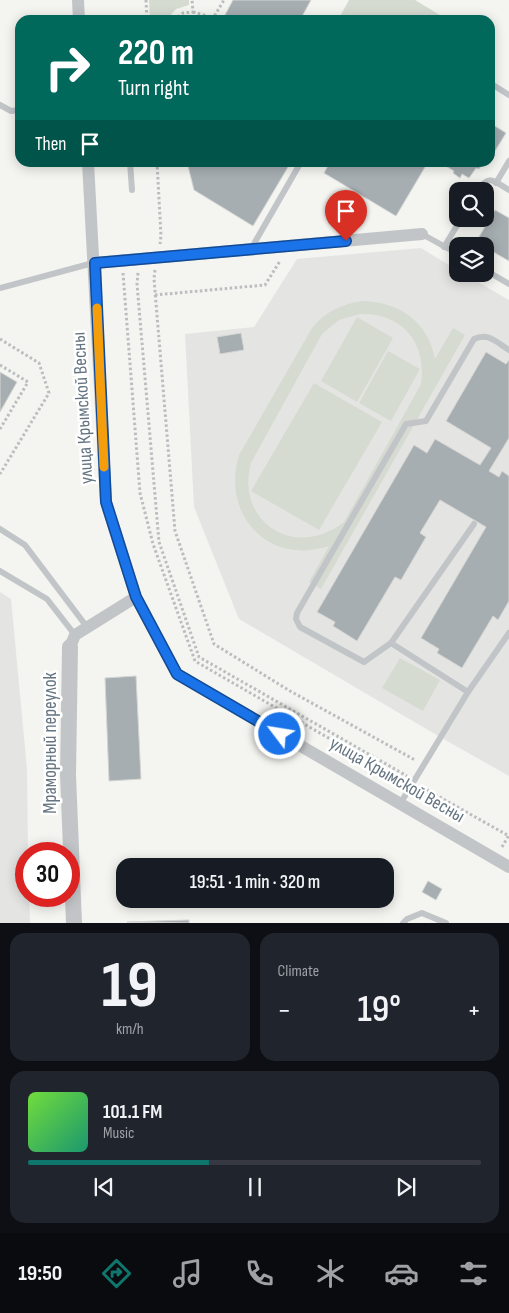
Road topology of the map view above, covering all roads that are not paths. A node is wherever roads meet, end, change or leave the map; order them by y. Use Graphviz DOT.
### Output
graph roads {
  1 [pos="78,0"];
  2 [pos="79,15"];
  3 [pos="495,86"];
  4 [pos="509,95"];
  5 [pos="0,105"];
  6 [pos="15,110"];
  7 [pos="509,161"];
  8 [pos="88,167"];
  9 [pos="130,167"];
  10 [pos="298,167"];
  11 [pos="484,182"];
  12 [pos="496,183"];
  13 [pos="132,190"];
  14 [pos="509,190"];
  15 [pos="456,227"];
  16 [pos="422,234"];
  17 [pos="444,247"];
  18 [pos="250,250"];
  19 [pos="449,250"];
  20 [pos="95,263"];
  21 [pos="494,275"];
  22 [pos="509,284"];
  23 [pos="0,288"];
  24 [pos="509,350"];
  25 [pos="474,524"];
  26 [pos="0,529"];
  27 [pos="0,570"];
  28 [pos="136,597"];
  29 [pos="87,627"];
  30 [pos="509,633"];
  31 [pos="73,641"];
  32 [pos="391,644"];
  33 [pos="468,692"];
  34 [pos="400,804"];
  35 [pos="509,867"];
  36 [pos="74,923"];
  37 [pos="403,923"];
  38 [pos="446,923"];
  1 -- 2 [label="street"];
  3 -- 4 [label="lane"];
  5 -- 6 [label="lane"];
  7 -- 12 [label="lane"];
  8 -- 20 [label="street, улица Крымской Весны"];
  9 -- 13 [label="lane"];
  10 -- 18 [label="lane"];
  11 -- 12 [label="lane"];
  12 -- 14 [label="lane"];
  15 -- 17 [label="lane"];
  16 -- 17 [label="lane"];
  16 -- 18 [label="street"];
  17 -- 19 [label="lane"];
  18 -- 20 [label="street"];
  20 -- 23 [label="lane"];
  20 -- 28 [label="street, улица Крымской Весны"];
  21 -- 22 [label="lane"];
  24 -- 32 [label="lane"];
  25 -- 32 [label="lane"];
  26 -- 29 [label="lane"];
  27 -- 31 [label="lane"];
  28 -- 29 [label="street"];
  28 -- 34 [label="street, улица Крымской Весны"];
  29 -- 31 [label="street"];
  30 -- 33 [label="lane"];
  31 -- 36 [label="street, Мраморный переулок"];
  32 -- 33 [label="lane"];
  33 -- 34 [label="lane"];
  34 -- 35 [label="street, улица Крымской Весны"];
  37 -- 38 [label="lane"];
}
